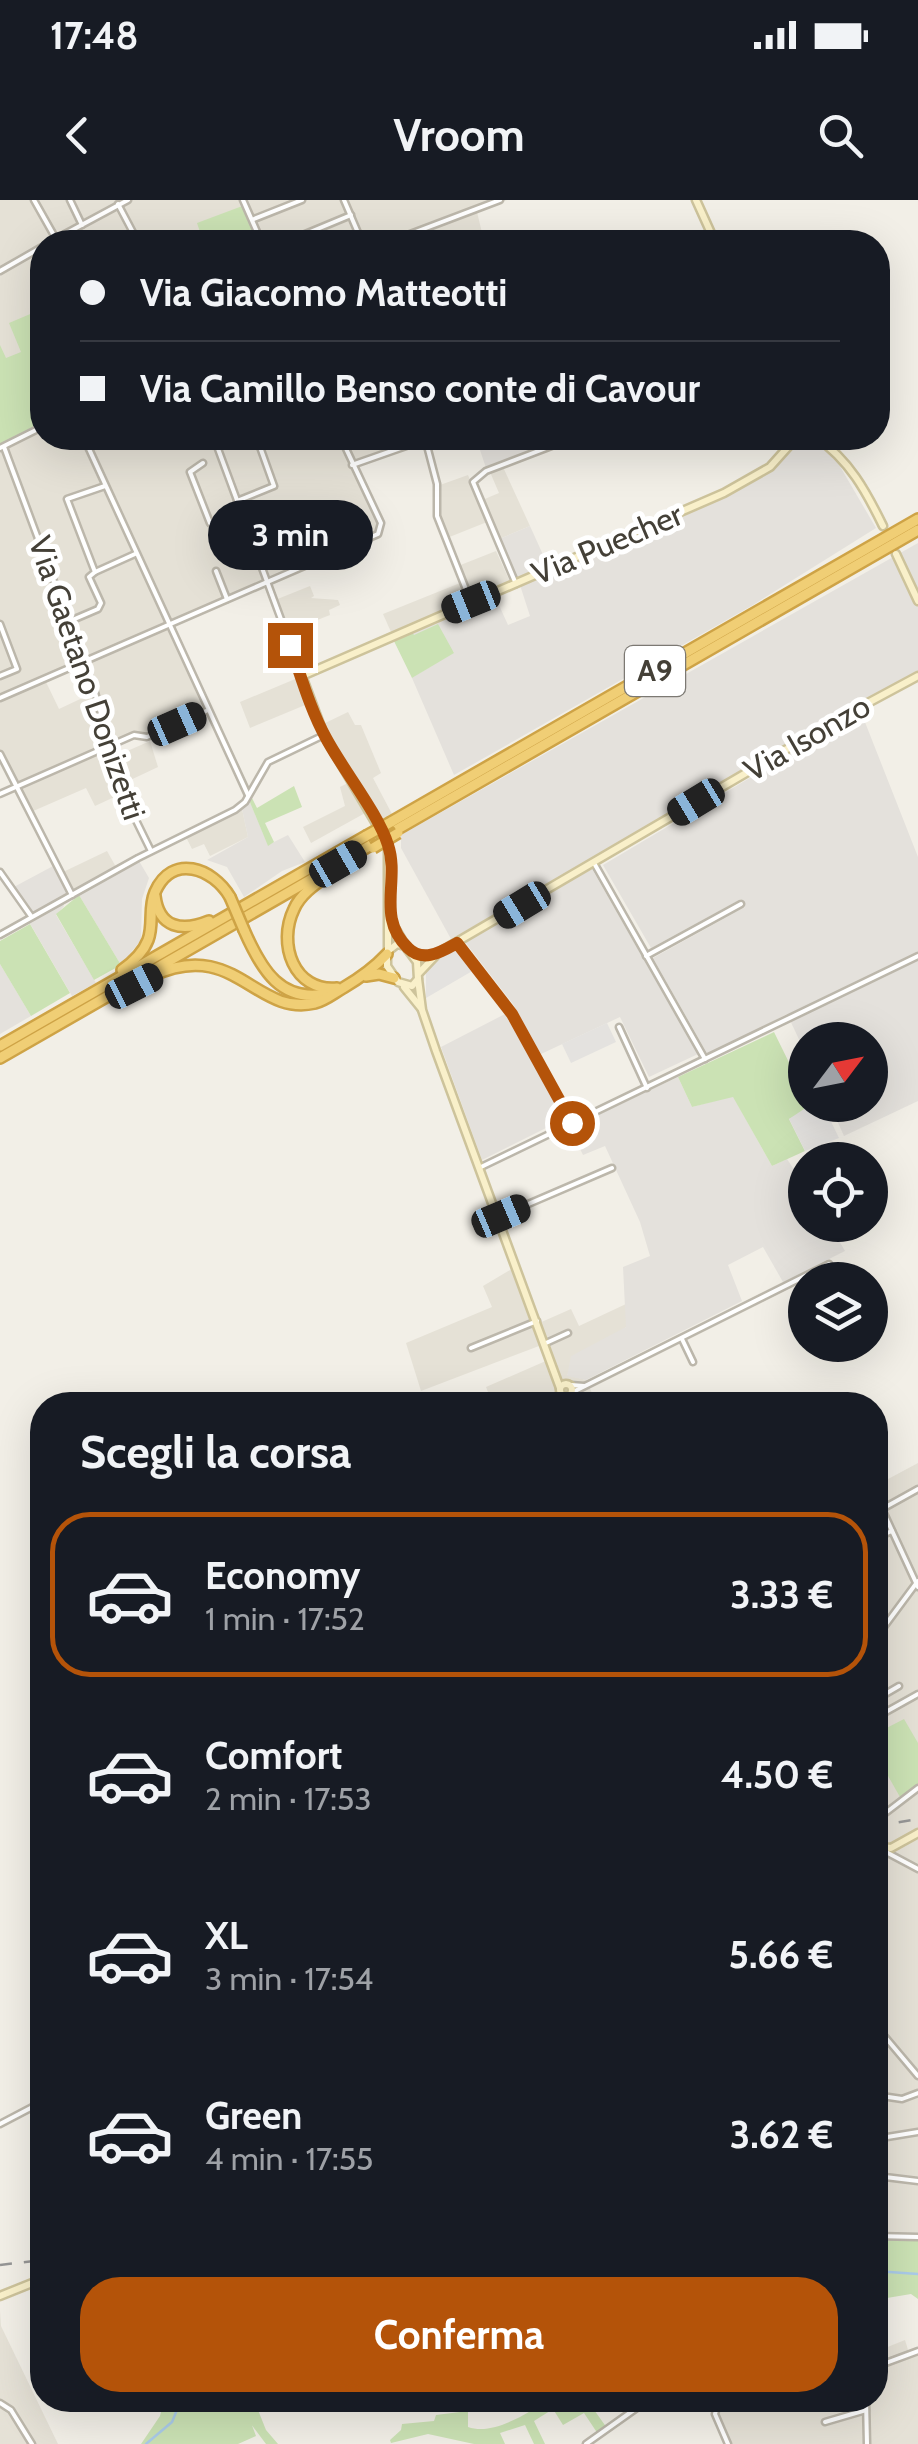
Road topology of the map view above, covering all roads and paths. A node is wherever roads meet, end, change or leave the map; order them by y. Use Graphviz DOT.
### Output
graph roads {
  1 [pos="34,200"];
  2 [pos="70,200"];
  3 [pos="128,200"];
  4 [pos="243,200"];
  5 [pos="302,200"];
  6 [pos="344,200"];
  7 [pos="500,200"];
  8 [pos="696,200"];
  9 [pos="119,202"];
  10 [pos="285,203"];
  11 [pos="351,215"];
  12 [pos="254,218"];
  13 [pos="82,226"];
  14 [pos="48,230"];
  15 [pos="74,230"];
  16 [pos="132,230"];
  17 [pos="256,230"];
  18 [pos="315,230"];
  19 [pos="357,230"];
  20 [pos="423,230"];
  21 [pos="710,230"];
  22 [pos="30,254"];
  23 [pos="0,271"];
  24 [pos="30,432"];
  25 [pos="2,447"];
  26 [pos="89,450"];
  27 [pos="218,450"];
  28 [pos="261,450"];
  29 [pos="346,450"];
  30 [pos="393,450"];
  31 [pos="429,450"];
  32 [pos="541,450"];
  33 [pos="785,450"];
  34 [pos="833,450"];
  35 [pos="203,464"];
  36 [pos="352,465"];
  37 [pos="105,486"];
  38 [pos="237,501"];
  39 [pos="240,512"];
  40 [pos="918,520"];
  41 [pos="883,526"];
  42 [pos="918,530"];
  43 [pos="135,554"];
  44 [pos="896,554"];
  45 [pos="216,571"];
  46 [pos="95,572"];
  47 [pos="266,582"];
  48 [pos="516,584"];
  49 [pos="227,600"];
  50 [pos="918,601"];
  51 [pos="471,602"];
  52 [pos="70,621"];
  53 [pos="0,624"];
  54 [pos="169,626"];
  55 [pos="85,662"];
  56 [pos="0,676"];
  57 [pos="302,676"];
  58 [pos="918,676"];
  59 [pos="0,698"];
  60 [pos="207,710"];
  61 [pos="324,735"];
  62 [pos="111,746"];
  63 [pos="0,754"];
  64 [pos="17,786"];
  65 [pos="0,794"];
  66 [pos="248,795"];
  67 [pos="395,828"];
  68 [pos="370,843"];
  69 [pos="151,851"];
  70 [pos="334,854"];
  71 [pos="594,862"];
  72 [pos="0,872"];
  73 [pos="155,892"];
  74 [pos="72,896"];
  75 [pos="741,904"];
  76 [pos="28,916"];
  77 [pos="390,918"];
  78 [pos="0,935"];
  79 [pos="457,943"];
  80 [pos="408,948"];
  81 [pos="387,952"];
  82 [pos="438,954"];
  83 [pos="646,956"];
  84 [pos="918,956"];
  85 [pos="419,976"];
  86 [pos="394,978"];
  87 [pos="359,979"];
  88 [pos="403,986"];
  89 [pos="341,989"];
  90 [pos="422,1010"];
  91 [pos="619,1027"];
  92 [pos="41,1034"];
  93 [pos="0,1045"];
  94 [pos="0,1058"];
  95 [pos="706,1060"];
  96 [pos="647,1088"];
  97 [pos="572,1123"];
  98 [pos="479,1168"];
  99 [pos="612,1168"];
  100 [pos="497,1214"];
  101 [pos="788,1285"];
  102 [pos="537,1322"];
  103 [pos="568,1333"];
  104 [pos="682,1339"];
  105 [pos="546,1343"];
  106 [pos="472,1348"];
  107 [pos="692,1362"];
  108 [pos="567,1390"];
  109 [pos="918,1489"];
  110 [pos="888,1506"];
  111 [pos="888,1522"];
  112 [pos="892,1530"];
  113 [pos="888,1532"];
  114 [pos="917,1583"];
  115 [pos="888,1622"];
  116 [pos="898,1686"];
  117 [pos="888,1692"];
  118 [pos="918,1694"];
  119 [pos="888,1711"];
  120 [pos="918,1788"];
  121 [pos="888,1811"];
  122 [pos="918,1834"];
  123 [pos="888,1850"];
  124 [pos="918,1869"];
  125 [pos="888,2040"];
  126 [pos="918,2076"];
  127 [pos="918,2092"];
  128 [pos="888,2097"];
  129 [pos="30,2108"];
  130 [pos="0,2124"];
  131 [pos="918,2132"];
  132 [pos="888,2137"];
  133 [pos="888,2177"];
  134 [pos="918,2181"];
  135 [pos="888,2236"];
  136 [pos="918,2237"];
  137 [pos="30,2286"];
  138 [pos="0,2296"];
  139 [pos="918,2352"];
  140 [pos="888,2362"];
  141 [pos="0,2403"];
  142 [pos="631,2412"];
  143 [pos="716,2412"];
  144 [pos="859,2412"];
  145 [pos="866,2412"];
  146 [pos="825,2422"];
  147 [pos="32,2444"];
  148 [pos="586,2444"];
  149 [pos="728,2444"];
  150 [pos="867,2444"];
  1 -- 14 [label="street"];
  2 -- 13 [label="street"];
  3 -- 9 [label="street"];
  4 -- 17 [label="street"];
  5 -- 10 [label="street"];
  6 -- 11 [label="street"];
  7 -- 20 [label="street"];
  8 -- 21 [label="street"];
  9 -- 13 [label="street"];
  9 -- 16 [label="street"];
  10 -- 12 [label="street"];
  11 -- 18 [label="street"];
  11 -- 19 [label="street"];
  13 -- 15 [label="street"];
  22 -- 23 [label="street"];
  24 -- 25 [label="street"];
  25 -- 52 [label="street, Via Gaetano Donizetti"];
  26 -- 37 [label="street"];
  27 -- 38 [label="street"];
  28 -- 38 [label="street"];
  29 -- 36 [label="street"];
  30 -- 36 [label="street"];
  31 -- 51 [label="street"];
  32 -- 48 [label="street"];
  33 -- 48 [label="street, Via Puecher"];
  34 -- 41 [label="street"];
  35 -- 39 [label="street"];
  36 -- 47 [label="street"];
  37 -- 43 [label="street"];
  37 -- 46 [label="street"];
  38 -- 39 [label="street"];
  39 -- 47 [label="street"];
  40 -- 67 [label="highway, A9"];
  42 -- 67 [label="highway, A9"];
  43 -- 46 [label="street"];
  43 -- 54 [label="street"];
  44 -- 50 [label="street"];
  45 -- 49 [label="street"];
  46 -- 52 [label="street"];
  47 -- 49 [label="street"];
  47 -- 57 [label="street"];
  48 -- 51 [label="street, Via Puecher"];
  49 -- 54 [label="street"];
  51 -- 57 [label="street, Via Puecher"];
  52 -- 55 [label="street, Via Gaetano Donizetti"];
  53 -- 56 [label="street"];
  54 -- 55 [label="street"];
  54 -- 60 [label="street"];
  55 -- 59 [label="street"];
  55 -- 62 [label="street, Via Gaetano Donizetti"];
  57 -- 61 [label="street"];
  58 -- 71 [label="street, Via Isonzo"];
  60 -- 62 [label="street"];
  60 -- 66 [label="street"];
  61 -- 66 [label="street"];
  61 -- 77 [label="street"];
  62 -- 64 [label="street"];
  62 -- 69 [label="street, Via Gaetano Donizetti"];
  63 -- 64 [label="street"];
  64 -- 65 [label="street"];
  64 -- 74 [label="street"];
  66 -- 69 [label="street"];
  67 -- 68 [label="highway, A9, bridge"];
  68 -- 70 [label="highway, A9"];
  68 -- 89 [label="highway"];
  68 -- 92 [label="highway, A9"];
  69 -- 74 [label="street"];
  70 -- 73 [label="highway"];
  70 -- 93 [label="highway, A9"];
  71 -- 79 [label="street, Via Isonzo"];
  71 -- 83 [label="street"];
  72 -- 76 [label="street"];
  73 -- 89 [label="highway, bridge"];
  73 -- 93 [label="highway"];
  74 -- 76 [label="street"];
  75 -- 83 [label="street"];
  76 -- 78 [label="street"];
  77 -- 80 [label="street"];
  77 -- 81 [label="street"];
  79 -- 82 [label="street, Via Isonzo"];
  79 -- 97 [label="street"];
  80 -- 81 [label="street"];
  80 -- 82 [label="street"];
  80 -- 85 [label="street"];
  81 -- 86 [label="street"];
  81 -- 87 [label="highway"];
  82 -- 85 [label="street, Via Isonzo"];
  83 -- 95 [label="street"];
  84 -- 95 [label="street"];
  85 -- 88 [label="street, Via Isonzo"];
  85 -- 90 [label="street"];
  86 -- 87 [label="highway"];
  86 -- 88 [label="street"];
  87 -- 89 [label="highway"];
  88 -- 90 [label="street"];
  89 -- 92 [label="highway"];
  90 -- 98 [label="street"];
  91 -- 96 [label="street"];
  92 -- 94 [label="highway, A9"];
  95 -- 96 [label="street"];
  96 -- 97 [label="street"];
  97 -- 98 [label="street"];
  98 -- 100 [label="street"];
  99 -- 100 [label="street"];
  100 -- 102 [label="street"];
  101 -- 104 [label="street"];
  102 -- 105 [label="street"];
  102 -- 106 [label="street"];
  103 -- 105 [label="street"];
  104 -- 107 [label="street"];
  104 -- 108 [label="street"];
  105 -- 108 [label="street"];
  109 -- 110 [label="street"];
  111 -- 112 [label="street"];
  112 -- 113 [label="street"];
  112 -- 114 [label="street"];
  114 -- 115 [label="street"];
  116 -- 117 [label="street"];
  118 -- 119 [label="street"];
  120 -- 121 [label="street"];
  122 -- 123 [label="street"];
  123 -- 124 [label="street"];
  125 -- 126 [label="street"];
  127 -- 128 [label="street"];
  129 -- 130 [label="street"];
  131 -- 132 [label="street"];
  133 -- 134 [label="street"];
  135 -- 136 [label="street"];
  137 -- 138 [label="street"];
  139 -- 140 [label="street"];
  141 -- 147 [label="street"];
  142 -- 148 [label="street"];
  143 -- 149 [label="street"];
  144 -- 146 [label="street"];
  145 -- 150 [label="street"];
}
